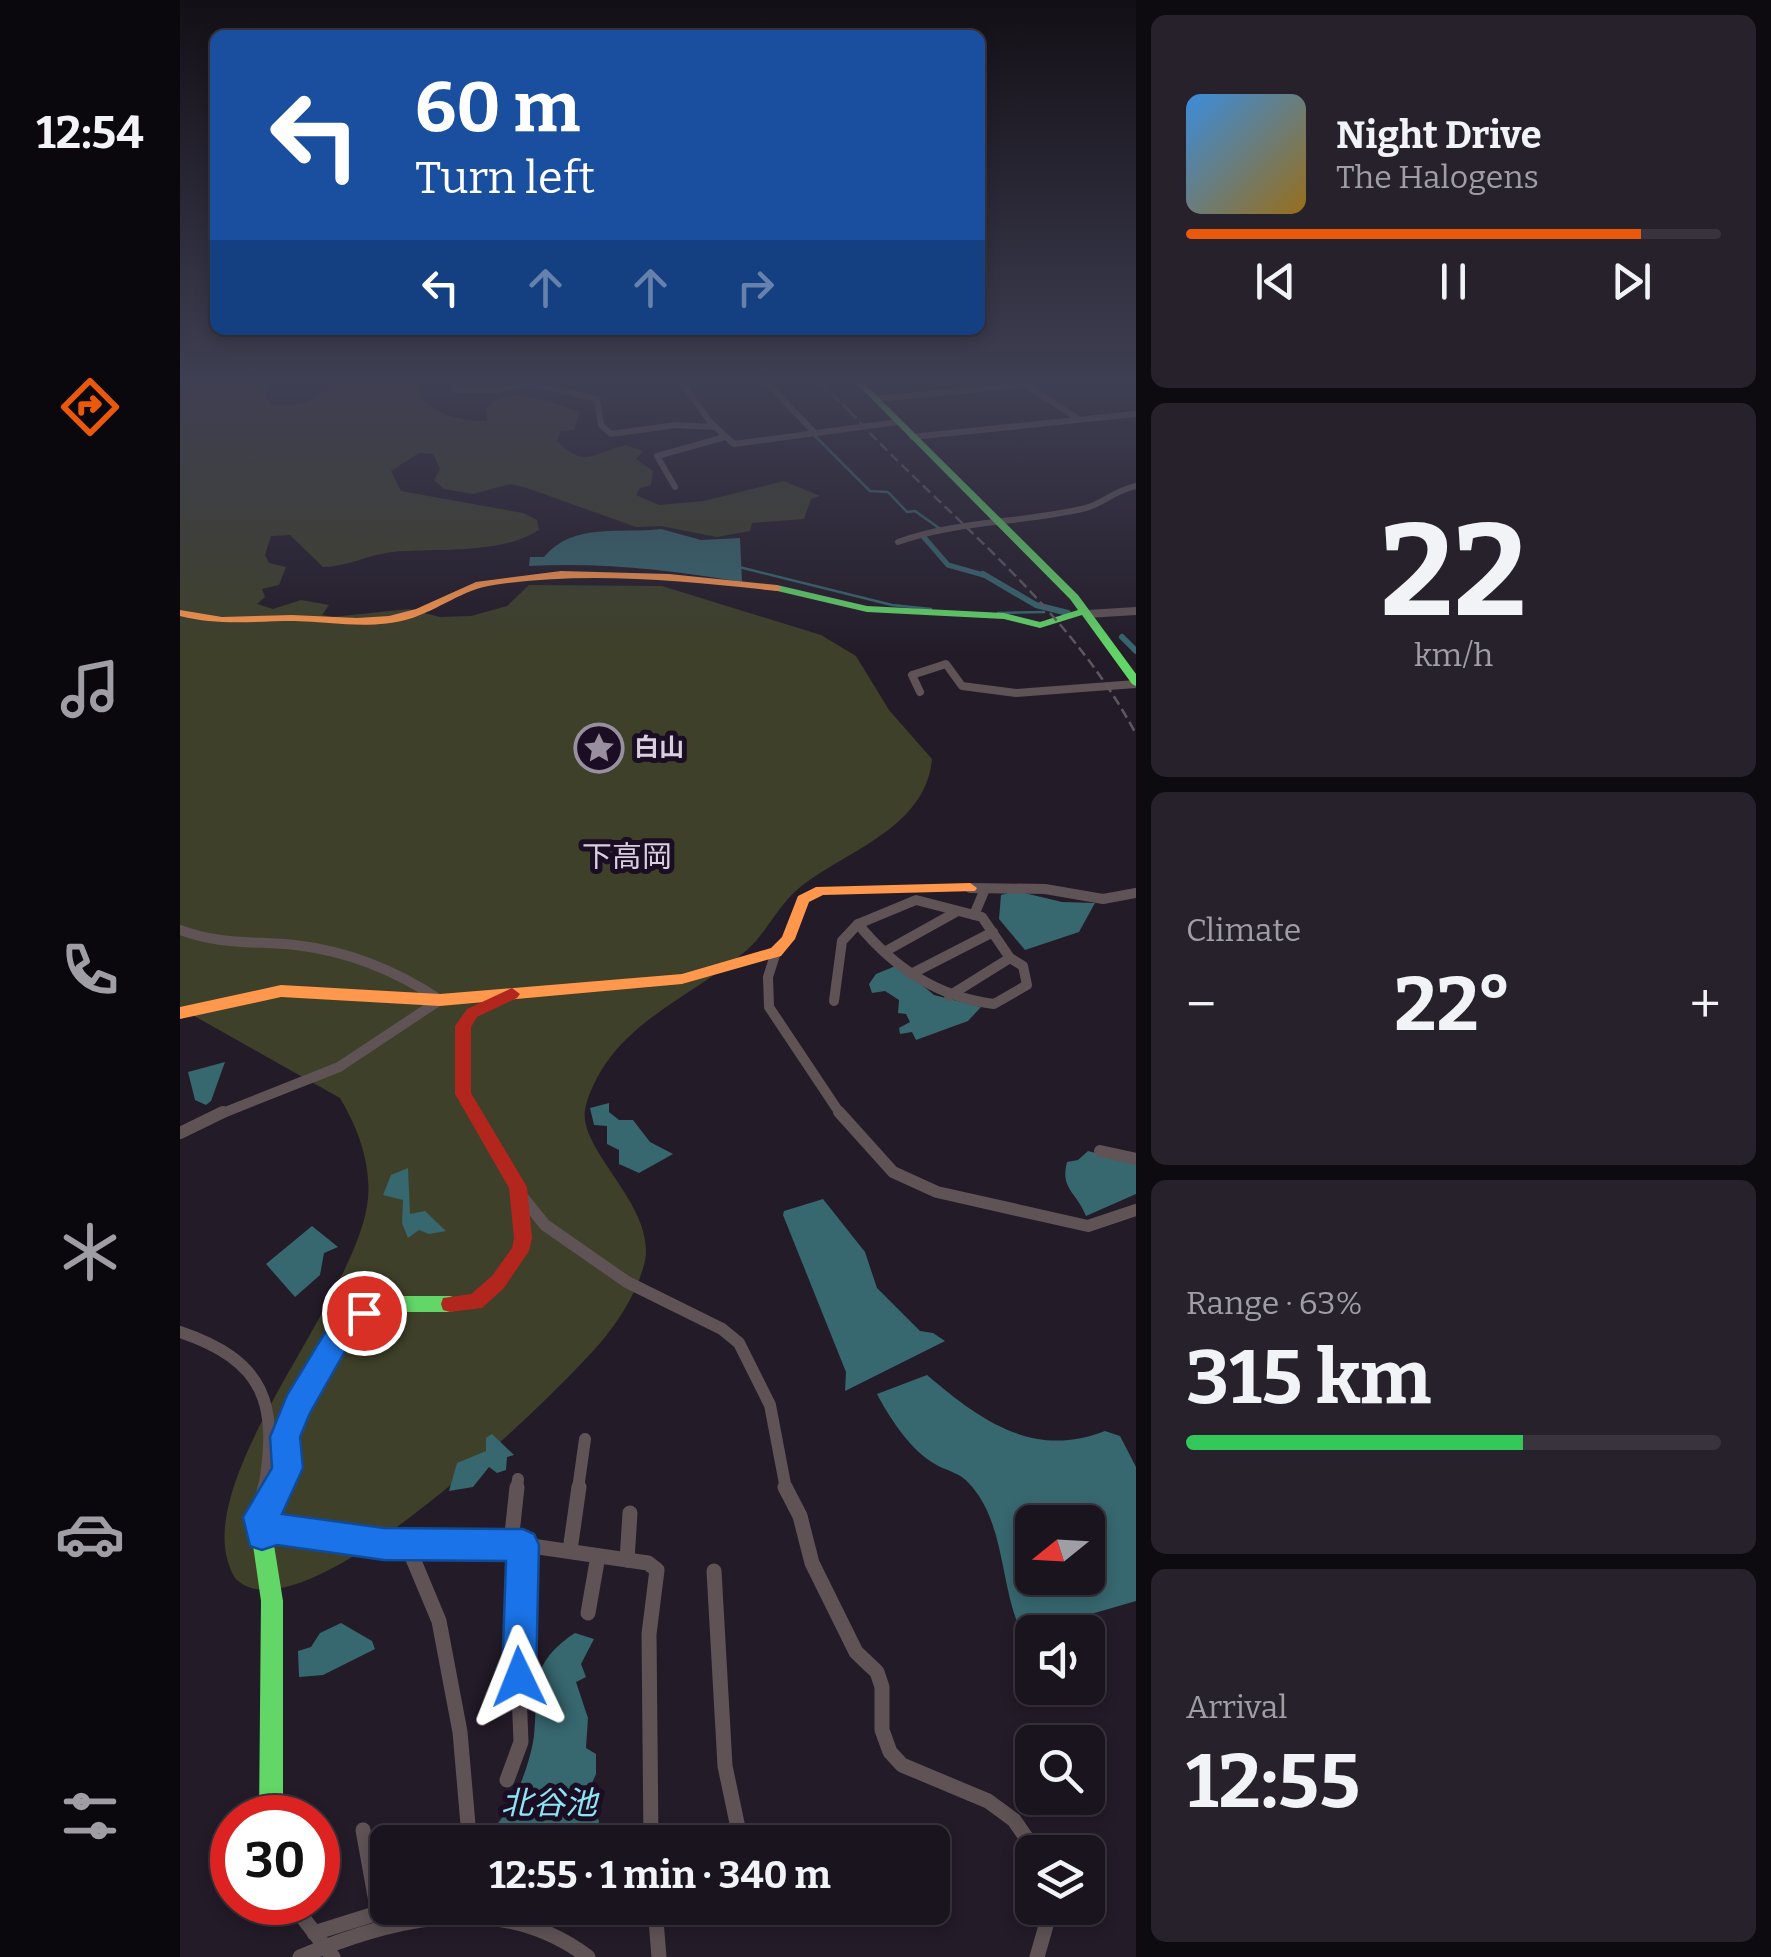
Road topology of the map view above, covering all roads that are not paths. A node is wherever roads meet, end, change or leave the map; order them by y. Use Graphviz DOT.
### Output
graph roads {
  1 [pos="668,475"];
  2 [pos="951,475"];
  3 [pos="1136,486"];
  4 [pos="675,487"];
  5 [pos="998,521"];
  6 [pos="898,542"];
  7 [pos="1136,610"];
  8 [pos="1086,612"];
  9 [pos="180,613"];
  10 [pos="1136,683"];
  11 [pos="920,692"];
  12 [pos="977,888"];
  13 [pos="1136,893"];
  14 [pos="956,912"];
  15 [pos="974,914"];
  16 [pos="858,924"];
  17 [pos="180,930"];
  18 [pos="993,932"];
  19 [pos="886,951"];
  20 [pos="776,952"];
  21 [pos="1010,958"];
  22 [pos="911,974"];
  23 [pos="512,994"];
  24 [pos="949,996"];
  25 [pos="440,1000"];
  26 [pos="834,1000"];
  27 [pos="180,1014"];
  28 [pos="180,1133"];
  29 [pos="1100,1151"];
  30 [pos="1136,1159"];
  31 [pos="518,1187"];
  32 [pos="1136,1210"];
  33 [pos="180,1332"];
  34 [pos="584,1439"];
  35 [pos="518,1480"];
  36 [pos="630,1513"];
  37 [pos="259,1517"];
  38 [pos="262,1534"];
  39 [pos="406,1542"];
  40 [pos="517,1544"];
  41 [pos="570,1550"];
  42 [pos="598,1556"];
  43 [pos="627,1560"];
  44 [pos="714,1571"];
  45 [pos="588,1613"];
  46 [pos="507,1780"];
  47 [pos="271,1795"];
  48 [pos="468,1825"];
  49 [pos="652,1825"];
  50 [pos="737,1825"];
  51 [pos="363,1830"];
  52 [pos="1024,1835"];
  53 [pos="309,1925"];
  54 [pos="658,1925"];
  55 [pos="1046,1925"];
  56 [pos="324,1945"];
  57 [pos="663,1956"];
  58 [pos="300,1957"];
  59 [pos="588,1957"];
  60 [pos="1037,1957"];
  1 -- 4 [label="street"];
  2 -- 5 [label="street"];
  3 -- 5 [label="street"];
  5 -- 6 [label="street"];
  5 -- 8 [label="street"];
  7 -- 8 [label="street"];
  8 -- 9 [label="street"];
  8 -- 10 [label="street"];
  10 -- 11 [label="street"];
  12 -- 13 [label="street"];
  12 -- 15 [label="street"];
  12 -- 20 [label="street"];
  14 -- 15 [label="street"];
  14 -- 16 [label="street"];
  14 -- 19 [label="street"];
  15 -- 18 [label="street"];
  16 -- 19 [label="street"];
  16 -- 26 [label="street"];
  17 -- 25 [label="street"];
  18 -- 21 [label="street"];
  18 -- 22 [label="street"];
  19 -- 22 [label="street"];
  20 -- 23 [label="street"];
  20 -- 32 [label="street"];
  21 -- 24 [label="street"];
  21 -- 24 [label="street"];
  22 -- 24 [label="street"];
  23 -- 25 [label="street"];
  23 -- 31 [label="street"];
  25 -- 27 [label="street"];
  25 -- 28 [label="street"];
  29 -- 30 [label="street"];
  31 -- 37 [label="street"];
  31 -- 52 [label="street"];
  33 -- 37 [label="street"];
  34 -- 41 [label="street"];
  35 -- 40 [label="street"];
  36 -- 43 [label="street"];
  37 -- 38 [label="street"];
  38 -- 39 [label="street"];
  38 -- 47 [label="street"];
  39 -- 40 [label="street"];
  39 -- 48 [label="street"];
  40 -- 41 [label="street"];
  40 -- 46 [label="street"];
  41 -- 42 [label="street"];
  42 -- 43 [label="street"];
  42 -- 45 [label="street"];
  43 -- 49 [label="street"];
  44 -- 50 [label="street"];
  51 -- 56 [label="street"];
  53 -- 56 [label="street"];
  54 -- 57 [label="street"];
  55 -- 60 [label="street"];
  56 -- 58 [label="street"];
  56 -- 59 [label="street"];
}
